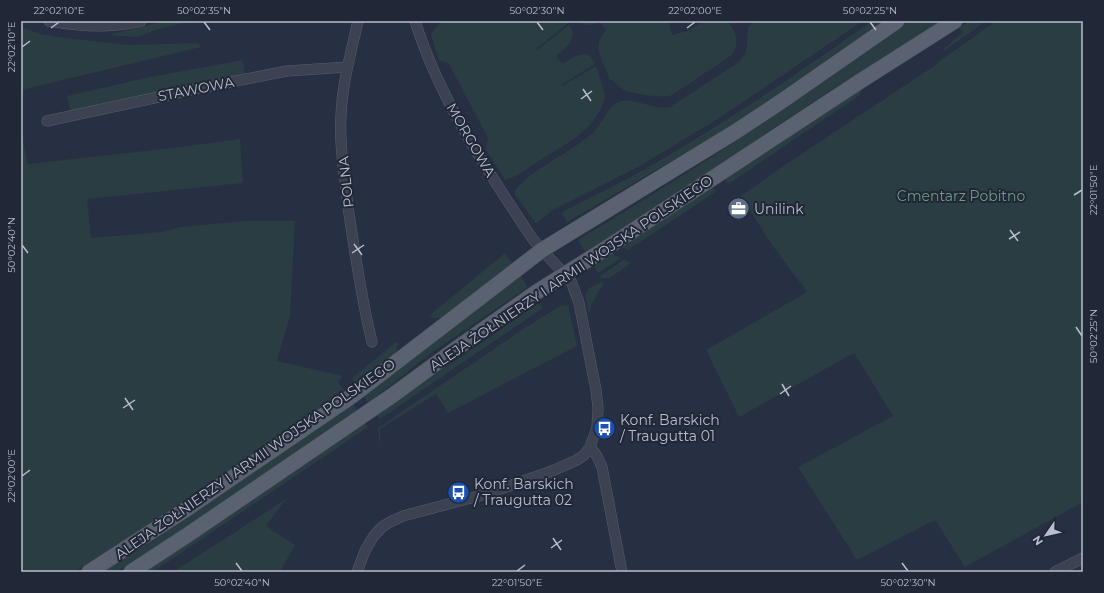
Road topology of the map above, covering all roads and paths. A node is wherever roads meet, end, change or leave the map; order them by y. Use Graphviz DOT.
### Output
graph roads {
  1 [pos="49,21"];
  2 [pos="141,21"];
  3 [pos="358,21"];
  4 [pos="415,21"];
  5 [pos="897,21"];
  6 [pos="955,21"];
  7 [pos="347,66"];
  8 [pos="47,121"];
  9 [pos="542,250"];
  10 [pos="566,274"];
  11 [pos="372,342"];
  12 [pos="590,447"];
  13 [pos="1083,558"];
  14 [pos="89,572"];
  15 [pos="131,572"];
  16 [pos="358,572"];
  17 [pos="622,572"];
  18 [pos="1055,572"];
  1 -- 2 [label="street"];
  3 -- 7 [label="street, POLNA"];
  4 -- 9 [label="street, MORGOWA"];
  5 -- 9 [label="main road, ALEJA ŻOŁNIERZY I ARMII WOJSKA POLSKIEGO"];
  6 -- 10 [label="main road, ALEJA ŻOŁNIERZY I ARMII WOJSKA POLSKIEGO"];
  7 -- 8 [label="street, STAWOWA"];
  7 -- 11 [label="street, POLNA"];
  9 -- 10 [label="street, MORGOWA"];
  9 -- 14 [label="main road, ALEJA ŻOŁNIERZY I ARMII WOJSKA POLSKIEGO"];
  10 -- 12 [label="street, MORGOWA"];
  10 -- 15 [label="main road, ALEJA ŻOŁNIERZY I ARMII WOJSKA POLSKIEGO"];
  12 -- 16 [label="street"];
  12 -- 17 [label="street"];
  13 -- 18 [label="street"];
}
